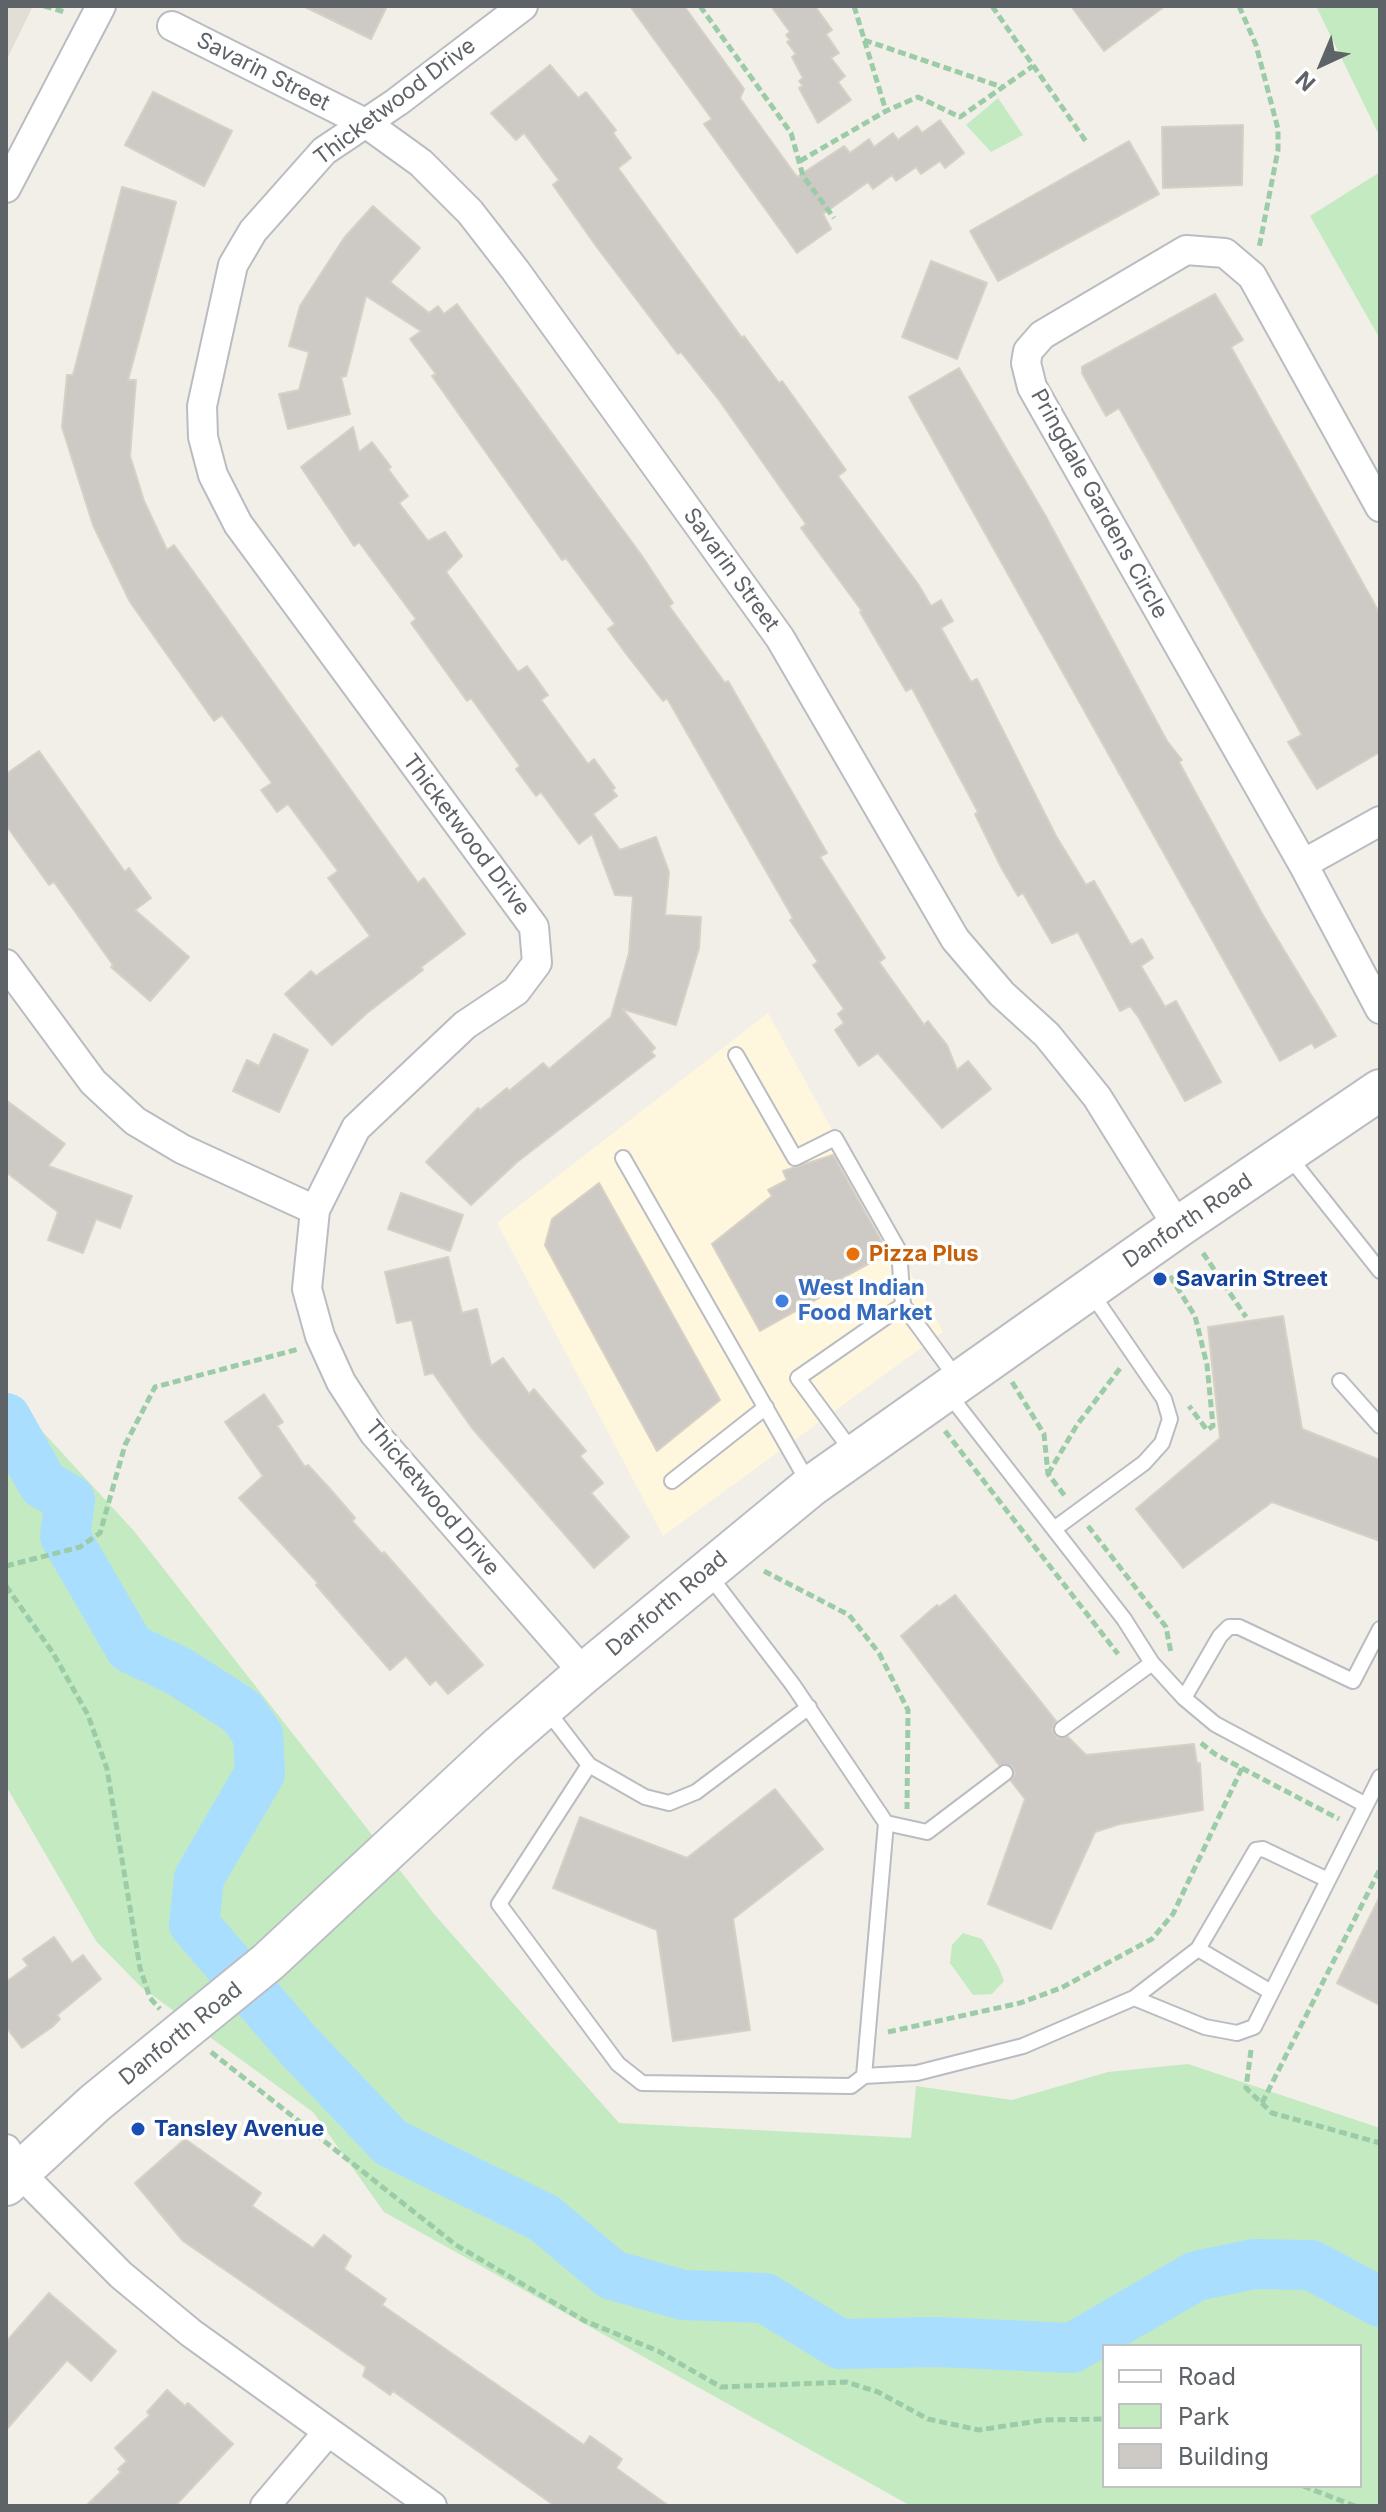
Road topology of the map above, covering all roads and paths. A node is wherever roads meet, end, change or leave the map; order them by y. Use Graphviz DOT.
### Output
graph roads {
  1 [pos="44,6"];
  2 [pos="101,6"];
  3 [pos="523,6"];
  4 [pos="700,6"];
  5 [pos="854,6"];
  6 [pos="992,6"];
  7 [pos="1239,6"];
  8 [pos="65,12"];
  9 [pos="172,26"];
  10 [pos="864,40"];
  11 [pos="1033,66"];
  12 [pos="1002,87"];
  13 [pos="886,111"];
  14 [pos="367,124"];
  15 [pos="1087,143"];
  16 [pos="800,161"];
  17 [pos="6,188"];
  18 [pos="834,218"];
  19 [pos="1252,276"];
  20 [pos="1380,507"];
  21 [pos="1380,821"];
  22 [pos="1303,864"];
  23 [pos="6,964"];
  24 [pos="1380,1009"];
  25 [pos="736,1055"];
  26 [pos="1380,1090"];
  27 [pos="1287,1154"];
  28 [pos="623,1158"];
  29 [pos="315,1210"];
  30 [pos="1191,1240"];
  31 [pos="1380,1271"];
  32 [pos="1170,1276"];
  33 [pos="1089,1290"];
  34 [pos="903,1305"];
  35 [pos="1246,1317"];
  36 [pos="323,1343"];
  37 [pos="1133,1355"];
  38 [pos="1340,1381"];
  39 [pos="1012,1382"];
  40 [pos="952,1385"];
  41 [pos="766,1407"];
  42 [pos="1380,1426"];
  43 [pos="1207,1430"];
  44 [pos="855,1454"];
  45 [pos="1048,1474"];
  46 [pos="672,1481"];
  47 [pos="811,1486"];
  48 [pos="1077,1513"];
  49 [pos="1054,1529"];
  50 [pos="6,1566"];
  51 [pos="764,1571"];
  52 [pos="706,1572"];
  53 [pos="6,1586"];
  54 [pos="1380,1629"];
  55 [pos="1152,1663"];
  56 [pos="584,1673"];
  57 [pos="1194,1681"];
  58 [pos="1184,1698"];
  59 [pos="545,1707"];
  60 [pos="809,1707"];
  61 [pos="1062,1729"];
  62 [pos="589,1765"];
  63 [pos="1242,1768"];
  64 [pos="1005,1773"];
  65 [pos="1380,1777"];
  66 [pos="1366,1805"];
  67 [pos="886,1823"];
  68 [pos="907,1827"];
  69 [pos="1380,1869"];
  70 [pos="1328,1880"];
  71 [pos="1198,1949"];
  72 [pos="1271,1992"];
  73 [pos="1134,1998"];
  74 [pos="1254,2027"];
  75 [pos="184,2033"];
  76 [pos="867,2035"];
  77 [pos="864,2076"];
  78 [pos="1262,2103"];
  79 [pos="1380,2143"];
  80 [pos="10,2169"];
  81 [pos="1102,2419"];
  82 [pos="327,2433"];
  83 [pos="1308,2488"];
  84 [pos="265,2506"];
  85 [pos="432,2506"];
  86 [pos="1355,2506"];
  1 -- 8 [label="path"];
  2 -- 17 [label="street"];
  3 -- 14 [label="street, Thicketwood Drive"];
  4 -- 16 [label="path"];
  5 -- 10 [label="path"];
  6 -- 11 [label="path"];
  7 -- 19 [label="path"];
  9 -- 14 [label="street, Savarin Street"];
  10 -- 12 [label="path"];
  10 -- 13 [label="path"];
  11 -- 12 [label="path"];
  11 -- 15 [label="path"];
  12 -- 13 [label="path"];
  13 -- 16 [label="path"];
  14 -- 29 [label="street, Thicketwood Drive"];
  14 -- 30 [label="street, Savarin Street"];
  16 -- 18 [label="path"];
  19 -- 20 [label="street, Pringdale Gardens Circle"];
  19 -- 22 [label="street, Pringdale Gardens Circle"];
  21 -- 22 [label="street"];
  22 -- 24 [label="street, Pringdale Gardens Circle"];
  23 -- 29 [label="street"];
  25 -- 34 [label="lane"];
  26 -- 27 [label="main road, Danforth Road"];
  27 -- 30 [label="main road, Danforth Road"];
  27 -- 31 [label="lane"];
  28 -- 41 [label="lane"];
  29 -- 36 [label="street, Thicketwood Drive"];
  30 -- 33 [label="main road, Danforth Road"];
  30 -- 35 [label="path"];
  32 -- 43 [label="path"];
  33 -- 37 [label="lane"];
  33 -- 40 [label="main road, Danforth Road"];
  34 -- 40 [label="lane"];
  34 -- 44 [label="lane"];
  36 -- 50 [label="path"];
  36 -- 56 [label="street, Thicketwood Drive"];
  37 -- 45 [label="path"];
  37 -- 48 [label="lane"];
  38 -- 42 [label="lane"];
  39 -- 45 [label="path"];
  40 -- 44 [label="main road, Danforth Road"];
  40 -- 49 [label="lane"];
  41 -- 46 [label="lane"];
  41 -- 47 [label="lane"];
  44 -- 47 [label="main road, Danforth Road"];
  45 -- 48 [label="path"];
  47 -- 52 [label="main road, Danforth Road"];
  48 -- 49 [label="lane"];
  48 -- 57 [label="path"];
  49 -- 55 [label="lane"];
  51 -- 68 [label="path"];
  52 -- 56 [label="main road, Danforth Road"];
  52 -- 60 [label="lane"];
  53 -- 75 [label="path"];
  54 -- 57 [label="lane"];
  55 -- 58 [label="lane"];
  55 -- 61 [label="lane"];
  56 -- 59 [label="main road, Danforth Road"];
  57 -- 58 [label="lane"];
  58 -- 66 [label="lane"];
  59 -- 62 [label="lane"];
  59 -- 75 [label="main road, Danforth Road"];
  60 -- 62 [label="lane"];
  60 -- 67 [label="lane"];
  62 -- 77 [label="lane"];
  63 -- 76 [label="path"];
  64 -- 68 [label="lane"];
  65 -- 66 [label="lane"];
  66 -- 70 [label="lane"];
  67 -- 68 [label="lane"];
  67 -- 76 [label="lane"];
  69 -- 78 [label="path"];
  70 -- 71 [label="lane"];
  70 -- 72 [label="lane"];
  71 -- 72 [label="lane"];
  71 -- 73 [label="lane"];
  72 -- 74 [label="lane"];
  73 -- 74 [label="lane"];
  73 -- 77 [label="lane"];
  74 -- 78 [label="path"];
  75 -- 80 [label="main road, Danforth Road"];
  75 -- 81 [label="path"];
  76 -- 77 [label="lane"];
  78 -- 79 [label="path"];
  80 -- 82 [label="street"];
  82 -- 84 [label="street"];
  82 -- 85 [label="street"];
  83 -- 86 [label="path"];
}
